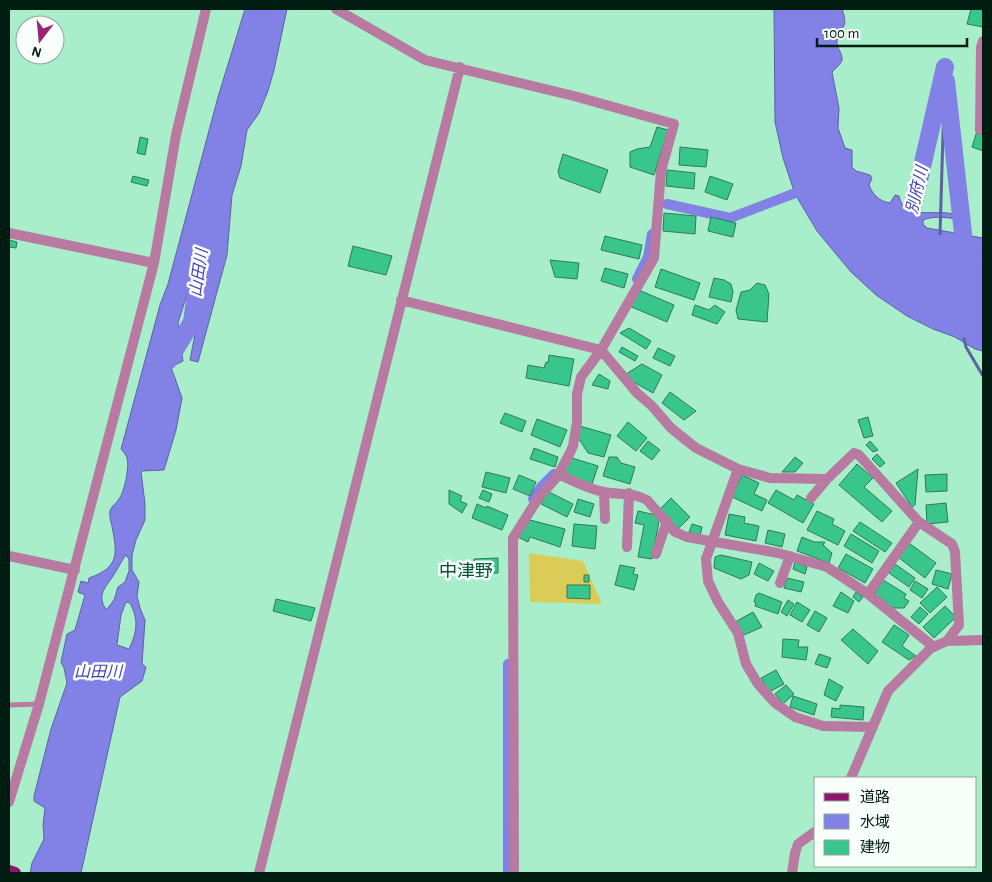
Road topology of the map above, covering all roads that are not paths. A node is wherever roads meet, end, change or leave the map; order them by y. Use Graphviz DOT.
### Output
graph roads {
  1 [pos="206,9"];
  2 [pos="336,9"];
  3 [pos="983,41"];
  4 [pos="460,67"];
  5 [pos="983,130"];
  6 [pos="9,233"];
  7 [pos="154,263"];
  8 [pos="401,300"];
  9 [pos="601,350"];
  10 [pos="738,469"];
  11 [pos="558,474"];
  12 [pos="827,479"];
  13 [pos="604,492"];
  14 [pos="629,493"];
  15 [pos="811,498"];
  16 [pos="605,519"];
  17 [pos="667,522"];
  18 [pos="919,522"];
  19 [pos="712,541"];
  20 [pos="627,547"];
  21 [pos="656,554"];
  22 [pos="9,556"];
  23 [pos="790,556"];
  24 [pos="75,570"];
  25 [pos="780,583"];
  26 [pos="868,594"];
  27 [pos="947,640"];
  28 [pos="983,640"];
  29 [pos="934,647"];
  30 [pos="40,704"];
  31 [pos="9,705"];
  32 [pos="873,727"];
  33 [pos="851,777"];
  34 [pos="9,802"];
  35 [pos="814,832"];
  36 [pos="9,872"];
  37 [pos="15,873"];
  38 [pos="259,873"];
  39 [pos="514,873"];
  40 [pos="792,873"];
  1 -- 7 [label="street"];
  2 -- 4 [label="street"];
  3 -- 5 [label="street"];
  4 -- 8 [label="street"];
  4 -- 9 [label="street"];
  6 -- 7 [label="street"];
  7 -- 24 [label="street"];
  8 -- 9 [label="street"];
  8 -- 38 [label="street"];
  9 -- 10 [label="street"];
  9 -- 11 [label="street"];
  10 -- 12 [label="street"];
  10 -- 19 [label="street"];
  11 -- 13 [label="street"];
  11 -- 39 [label="street"];
  12 -- 15 [label="street"];
  12 -- 18 [label="street"];
  13 -- 14 [label="street"];
  13 -- 16 [label="street"];
  14 -- 17 [label="street"];
  14 -- 20 [label="street"];
  17 -- 19 [label="street"];
  17 -- 21 [label="street"];
  18 -- 26 [label="street"];
  18 -- 27 [label="street"];
  19 -- 23 [label="street"];
  19 -- 32 [label="street"];
  22 -- 24 [label="street"];
  23 -- 25 [label="street"];
  23 -- 26 [label="street"];
  24 -- 30 [label="street"];
  26 -- 29 [label="street"];
  27 -- 28 [label="street"];
  27 -- 29 [label="street"];
  29 -- 32 [label="street"];
  30 -- 31 [label="lane"];
  30 -- 34 [label="street"];
  32 -- 33 [label="street"];
  35 -- 40 [label="street"];
  36 -- 37 [label="main road"];
}
